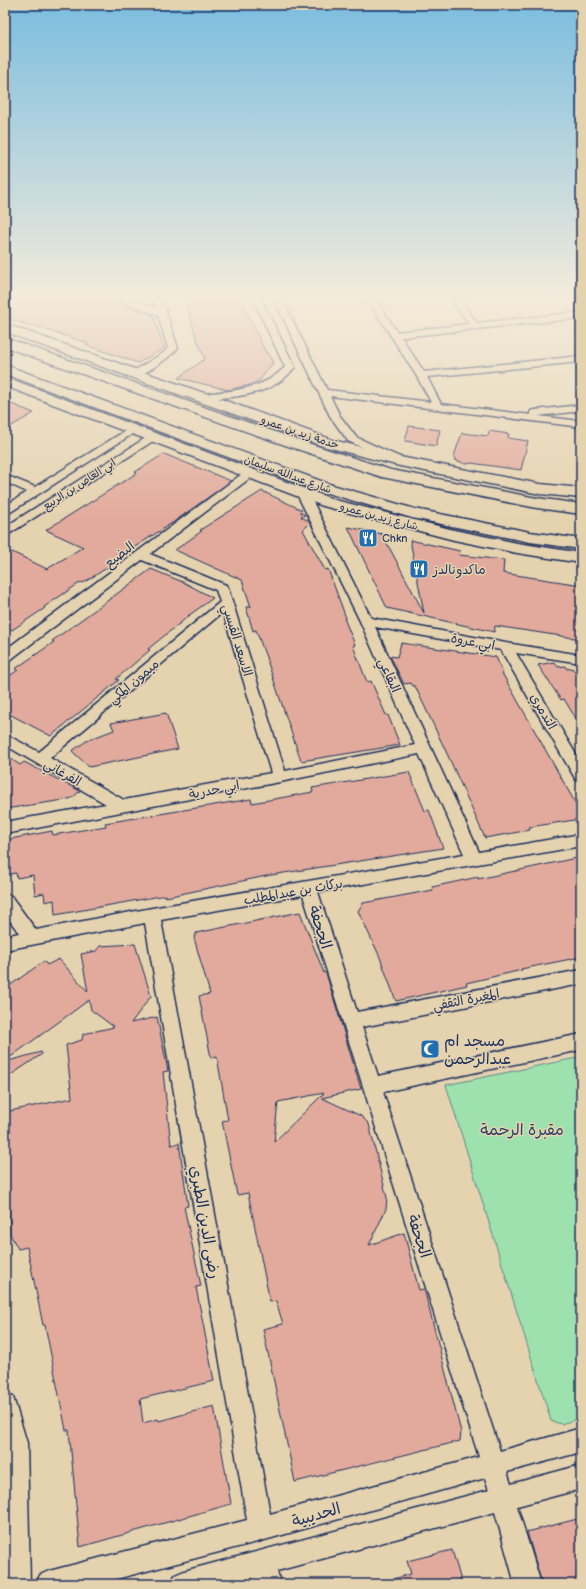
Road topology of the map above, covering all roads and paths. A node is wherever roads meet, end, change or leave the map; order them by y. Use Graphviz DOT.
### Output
graph roads {
  1 [pos="11,371"];
  2 [pos="88,371"];
  3 [pos="127,371"];
  4 [pos="140,371"];
  5 [pos="287,371"];
  6 [pos="313,371"];
  7 [pos="418,371"];
  8 [pos="459,371"];
  9 [pos="135,374"];
  10 [pos="421,375"];
  11 [pos="5,381"];
  12 [pos="323,392"];
  13 [pos="202,397"];
  14 [pos="437,405"];
  15 [pos="581,408"];
  16 [pos="512,415"];
  17 [pos="581,424"];
  18 [pos="133,429"];
  19 [pos="152,437"];
  20 [pos="400,461"];
  21 [pos="250,473"];
  22 [pos="5,478"];
  23 [pos="35,491"];
  24 [pos="302,492"];
  25 [pos="581,493"];
  26 [pos="539,496"];
  27 [pos="581,509"];
  28 [pos="5,511"];
  29 [pos="5,532"];
  30 [pos="529,543"];
  31 [pos="581,544"];
  32 [pos="141,555"];
  33 [pos="581,558"];
  34 [pos="226,603"];
  35 [pos="366,621"];
  36 [pos="506,647"];
  37 [pos="5,657"];
  38 [pos="581,658"];
  39 [pos="5,739"];
  40 [pos="423,748"];
  41 [pos="40,759"];
  42 [pos="280,776"];
  43 [pos="581,776"];
  44 [pos="122,806"];
  45 [pos="5,828"];
  46 [pos="581,840"];
  47 [pos="474,859"];
  48 [pos="309,889"];
  49 [pos="5,901"];
  50 [pos="152,915"];
  51 [pos="32,938"];
  52 [pos="5,943"];
  53 [pos="581,977"];
  54 [pos="351,1021"];
  55 [pos="581,1042"];
  56 [pos="372,1086"];
  57 [pos="5,1405"];
  58 [pos="581,1440"];
  59 [pos="493,1464"];
  60 [pos="581,1477"];
  61 [pos="502,1498"];
  62 [pos="261,1529"];
  63 [pos="265,1573"];
  64 [pos="17,1584"];
  65 [pos="49,1584"];
  66 [pos="184,1584"];
  67 [pos="528,1584"];
  1 -- 30 [label="main road, شارع عبدالله سليمان"];
  2 -- 26 [label="main road"];
  3 -- 9 [label="main road, خدمة زيد بن عمرو"];
  4 -- 9 [label="street"];
  5 -- 13 [label="street"];
  6 -- 12 [label="street"];
  7 -- 10 [label="street"];
  8 -- 10 [label="street"];
  9 -- 13 [label="main road, خدمة زيد بن عمرو"];
  10 -- 14 [label="street"];
  11 -- 18 [label="main road, شارع زيد بن عمرو"];
  12 -- 14 [label="street"];
  12 -- 20 [label="street"];
  13 -- 20 [label="main road, خدمة زيد بن عمرو"];
  14 -- 16 [label="street"];
  15 -- 16 [label="street"];
  16 -- 17 [label="street"];
  18 -- 19 [label="main road, شارع زيد بن عمرو"];
  18 -- 23 [label="street, ابي العاص بن الربيع"];
  19 -- 21 [label="main road, شارع زيد بن عمرو"];
  19 -- 29 [label="street, ابي العاص بن الربيع"];
  20 -- 26 [label="main road, خدمة زيد بن عمرو"];
  21 -- 24 [label="main road, شارع زيد بن عمرو"];
  21 -- 32 [label="street, البضيع"];
  22 -- 23 [label="street"];
  23 -- 28 [label="street, ابي العاص بن الربيع"];
  24 -- 30 [label="main road, شارع زيد بن عمرو"];
  24 -- 35 [label="street, البقاعي"];
  25 -- 26 [label="main road, خدمة زيد بن عمرو"];
  26 -- 27 [label="main road"];
  30 -- 31 [label="main road, شارع عبدالله سليمان"];
  30 -- 33 [label="main road, شارع زيد بن عمرو"];
  32 -- 34 [label="street, الاسعد القيسي"];
  32 -- 37 [label="street, البضيع"];
  34 -- 41 [label="street, ميمون المكي"];
  34 -- 42 [label="street, الاسعد القيسي"];
  35 -- 36 [label="street, ابي عروة"];
  35 -- 40 [label="street, البقاعي"];
  36 -- 38 [label="street, ابي عروة"];
  36 -- 43 [label="street, التدمري"];
  39 -- 41 [label="street, الفرغاني"];
  40 -- 42 [label="street, ابي حدرية"];
  40 -- 47 [label="street, البقاعي"];
  41 -- 44 [label="street, الفرغاني"];
  42 -- 44 [label="street, ابي حدرية"];
  44 -- 45 [label="street, ابي حدرية"];
  46 -- 47 [label="street, بركات بن عبدالمطلب"];
  47 -- 48 [label="street, بركات بن عبدالمطلب"];
  48 -- 50 [label="street, بركات بن عبدالمطلب"];
  48 -- 54 [label="street, الجحفة"];
  49 -- 51 [label="street"];
  50 -- 51 [label="street, بركات بن عبدالمطلب"];
  50 -- 62 [label="street, رضى الدين الطبري"];
  51 -- 52 [label="street, بركات بن عبدالمطلب"];
  53 -- 54 [label="street, المغيرة الثقفي"];
  54 -- 56 [label="street, الجحفة"];
  55 -- 56 [label="street"];
  56 -- 59 [label="street, الجحفة"];
  57 -- 64 [label="street"];
  58 -- 59 [label="street, الحديبية"];
  59 -- 61 [label="street, الجحفة"];
  59 -- 62 [label="street, الحديبية"];
  60 -- 61 [label="street"];
  61 -- 63 [label="street"];
  61 -- 67 [label="street, الجحفة"];
  62 -- 65 [label="street, الحديبية"];
  63 -- 66 [label="street"];
}
